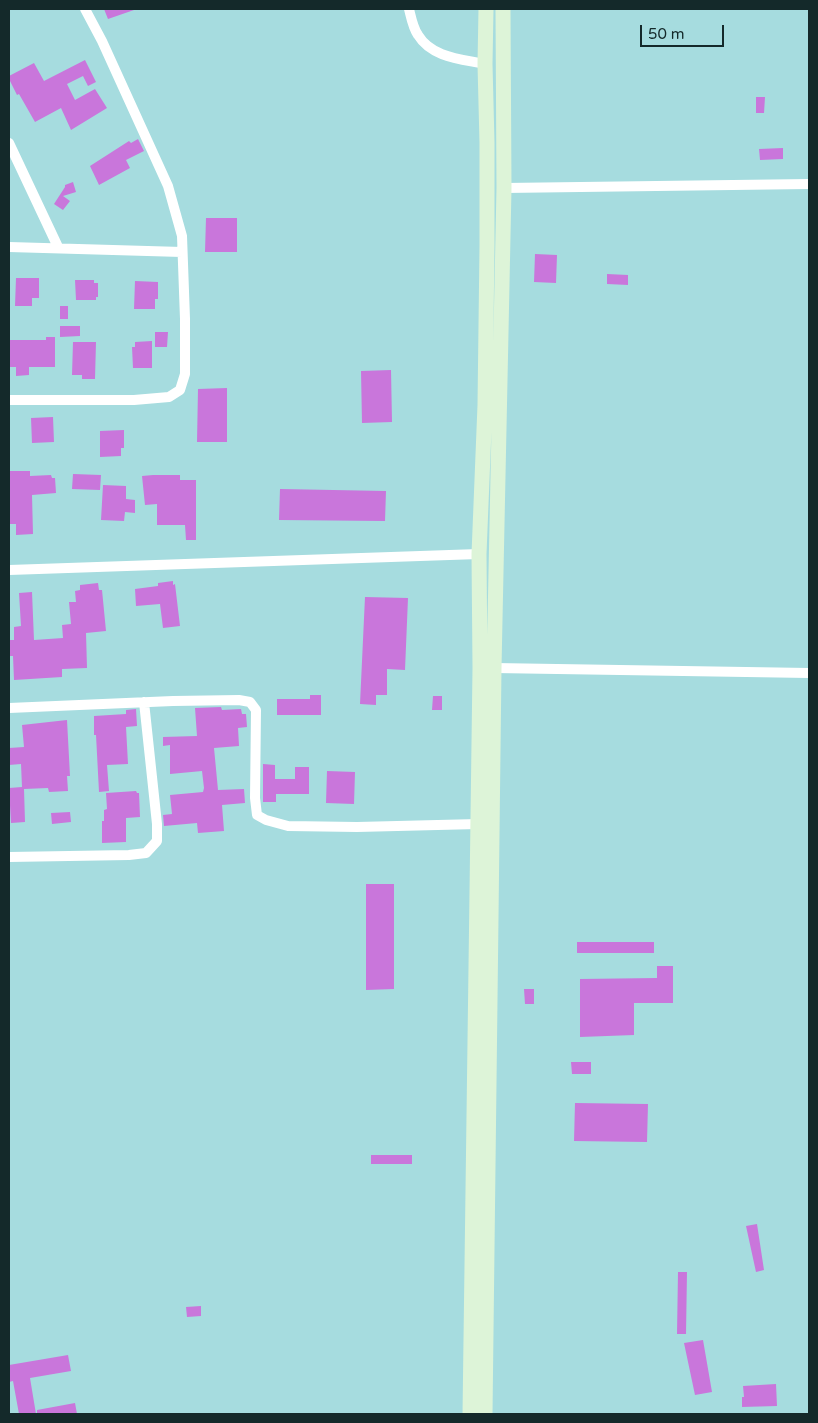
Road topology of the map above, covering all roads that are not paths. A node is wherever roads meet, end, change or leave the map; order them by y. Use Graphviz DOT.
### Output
graph roads {
  1 [pos="85,9"];
  2 [pos="409,9"];
  3 [pos="486,9"];
  4 [pos="503,9"];
  5 [pos="485,64"];
  6 [pos="9,143"];
  7 [pos="809,184"];
  8 [pos="504,188"];
  9 [pos="9,247"];
  10 [pos="58,247"];
  11 [pos="182,252"];
  12 [pos="9,400"];
  13 [pos="479,554"];
  14 [pos="9,570"];
  15 [pos="494,668"];
  16 [pos="809,673"];
  17 [pos="144,702"];
  18 [pos="9,708"];
  19 [pos="478,824"];
  20 [pos="9,857"];
  21 [pos="470,1414"];
  22 [pos="485,1414"];
  1 -- 11 [label="street"];
  2 -- 5 [label="street"];
  3 -- 5 [label="street"];
  4 -- 8 [label="street"];
  5 -- 13 [label="street"];
  6 -- 10 [label="street"];
  7 -- 8 [label="street"];
  8 -- 15 [label="street"];
  9 -- 10 [label="street"];
  10 -- 11 [label="street"];
  11 -- 12 [label="street"];
  13 -- 14 [label="street"];
  13 -- 19 [label="street"];
  15 -- 16 [label="street"];
  15 -- 22 [label="street"];
  17 -- 18 [label="street"];
  17 -- 19 [label="street"];
  17 -- 20 [label="street"];
  19 -- 21 [label="street"];
}
